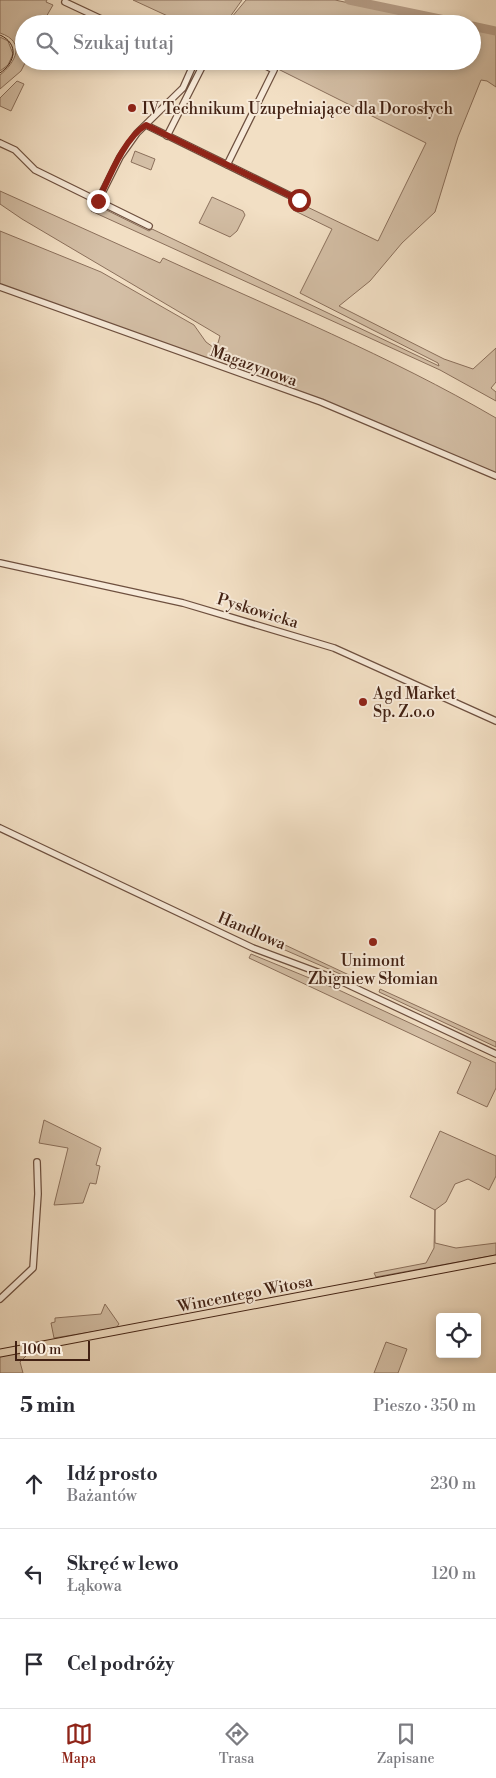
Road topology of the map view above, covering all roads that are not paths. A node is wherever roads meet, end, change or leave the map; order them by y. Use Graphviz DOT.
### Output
graph roads {
  1 [pos="65,2"];
  2 [pos="93,15"];
  3 [pos="191,70"];
  4 [pos="200,70"];
  5 [pos="274,70"];
  6 [pos="146,125"];
  7 [pos="167,136"];
  8 [pos="0,143"];
  9 [pos="227,165"];
  10 [pos="299,200"];
  11 [pos="98,201"];
  12 [pos="149,226"];
  13 [pos="0,287"];
  14 [pos="496,476"];
  15 [pos="0,563"];
  16 [pos="496,722"];
  17 [pos="0,828"];
  18 [pos="496,1054"];
  19 [pos="37,1162"];
  20 [pos="496,1259"];
  21 [pos="0,1299"];
  22 [pos="0,1353"];
  1 -- 2 [label="street"];
  3 -- 6 [label="street"];
  4 -- 7 [label="street"];
  5 -- 9 [label="street"];
  6 -- 7 [label="street"];
  6 -- 11 [label="street"];
  7 -- 9 [label="street"];
  8 -- 11 [label="street"];
  9 -- 10 [label="street"];
  11 -- 12 [label="street"];
  13 -- 14 [label="street, Magazynowa"];
  15 -- 16 [label="street, Pyskowicka"];
  17 -- 18 [label="street, Handlowa"];
  19 -- 21 [label="street"];
  20 -- 22 [label="main road, Wincentego Witosa"];
}
